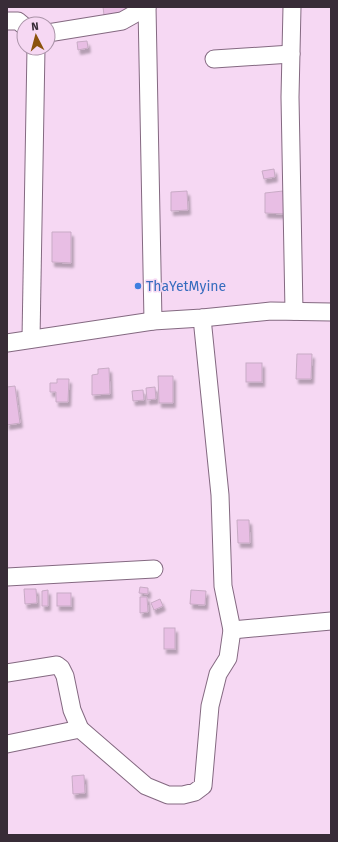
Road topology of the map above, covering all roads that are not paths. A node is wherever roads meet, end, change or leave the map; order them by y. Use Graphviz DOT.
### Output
graph roads {
  1 [pos="147,7"];
  2 [pos="292,7"];
  3 [pos="56,32"];
  4 [pos="291,54"];
  5 [pos="36,56"];
  6 [pos="214,59"];
  7 [pos="294,311"];
  8 [pos="331,312"];
  9 [pos="202,318"];
  10 [pos="152,321"];
  11 [pos="31,339"];
  12 [pos="7,343"];
  13 [pos="154,569"];
  14 [pos="7,577"];
  15 [pos="331,621"];
  16 [pos="232,630"];
  17 [pos="7,673"];
  18 [pos="80,729"];
  19 [pos="7,744"];
  1 -- 3 [label="street"];
  1 -- 10 [label="street"];
  2 -- 4 [label="street"];
  4 -- 6 [label="street"];
  4 -- 7 [label="street"];
  5 -- 11 [label="street"];
  7 -- 8 [label="street"];
  7 -- 9 [label="street"];
  9 -- 10 [label="street"];
  9 -- 16 [label="street"];
  10 -- 11 [label="street"];
  11 -- 12 [label="street"];
  13 -- 14 [label="street"];
  15 -- 16 [label="street"];
  16 -- 18 [label="street"];
  17 -- 18 [label="street"];
  18 -- 19 [label="street"];
}
